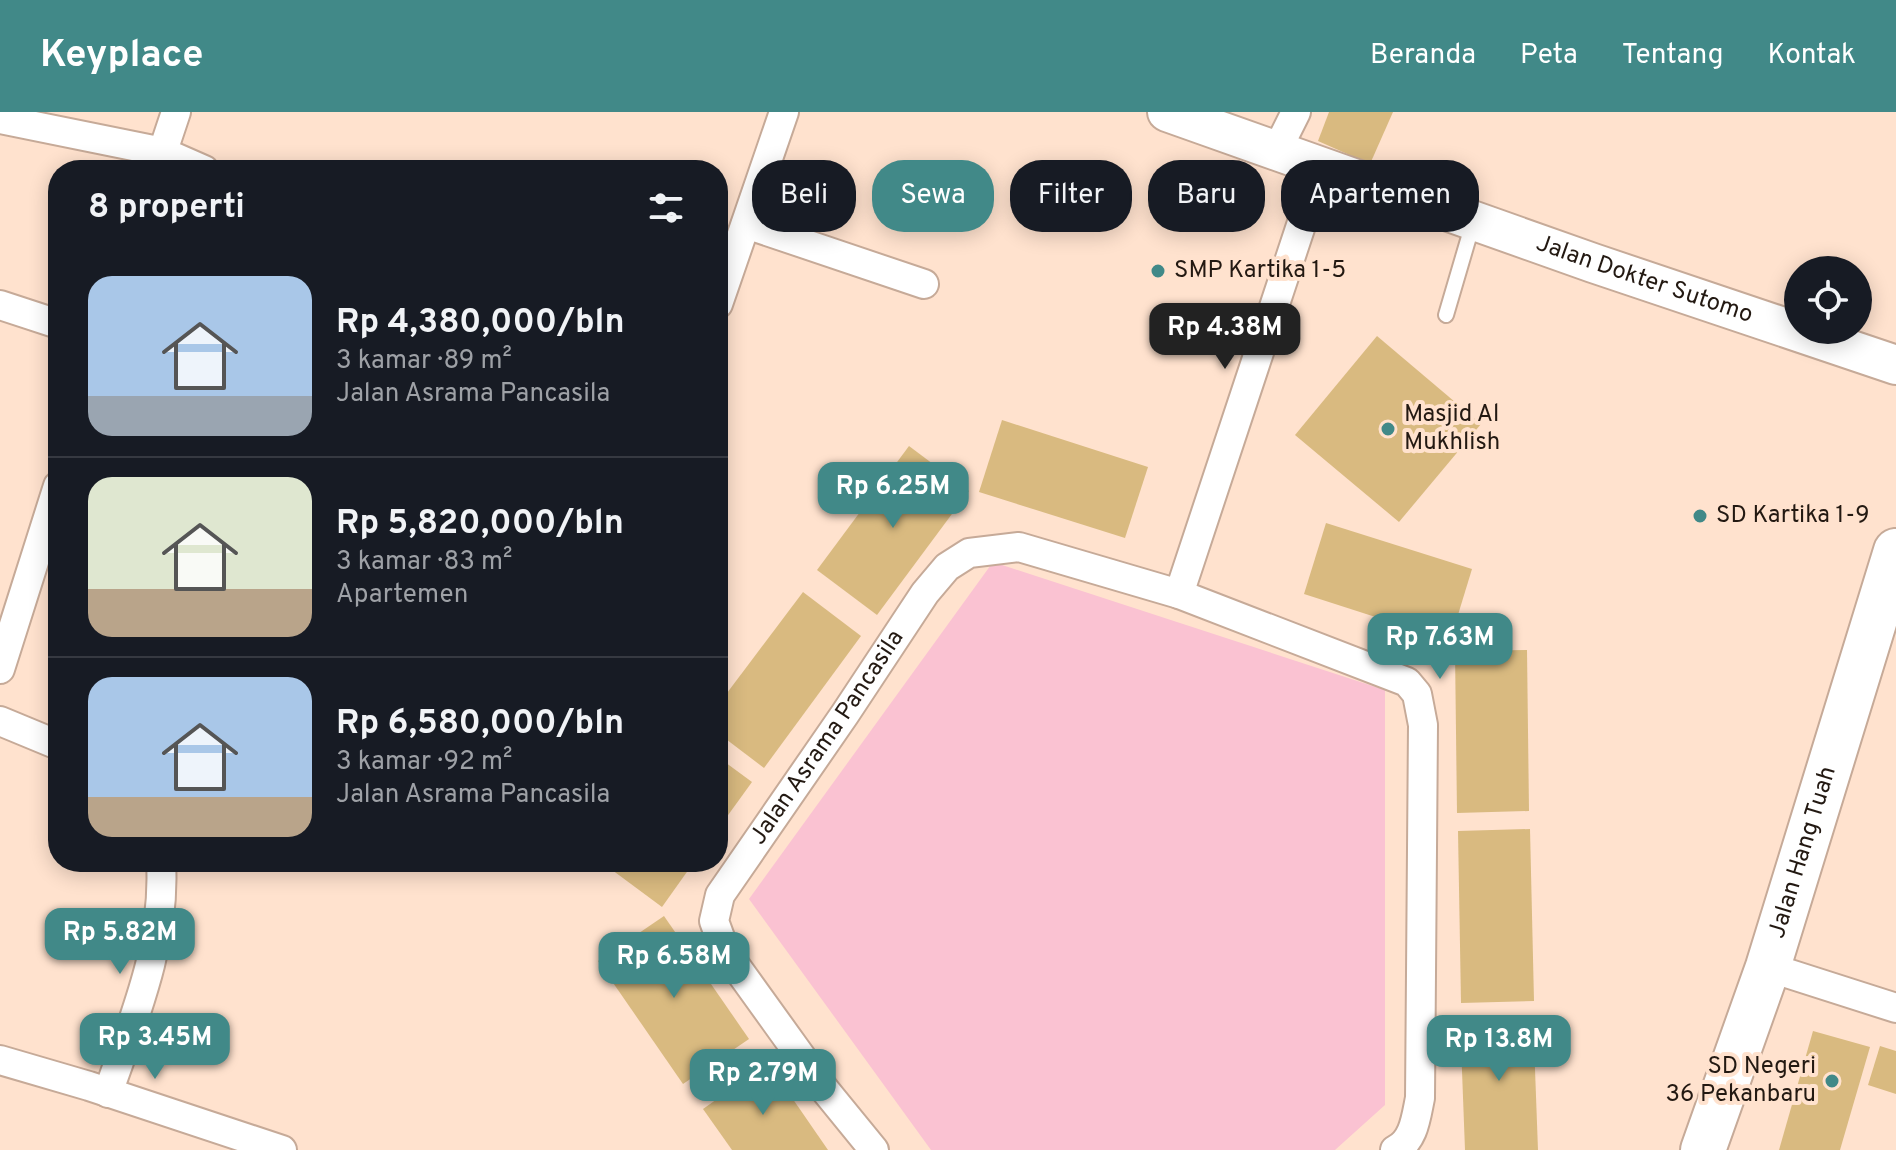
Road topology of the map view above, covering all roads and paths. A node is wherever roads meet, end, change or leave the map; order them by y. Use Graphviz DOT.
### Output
graph roads {
  1 [pos="176,112"];
  2 [pos="784,112"];
  3 [pos="1167,112"];
  4 [pos="1296,112"];
  5 [pos="0,119"];
  6 [pos="1277,150"];
  7 [pos="156,160"];
  8 [pos="160,160"];
  9 [pos="1306,160"];
  10 [pos="1479,222"];
  11 [pos="746,224"];
  12 [pos="1299,232"];
  13 [pos="1470,232"];
  14 [pos="728,275"];
  15 [pos="924,284"];
  16 [pos="0,305"];
  17 [pos="1446,315"];
  18 [pos="48,321"];
  19 [pos="1896,365"];
  20 [pos="48,518"];
  21 [pos="1896,551"];
  22 [pos="1179,594"];
  23 [pos="0,669"];
  24 [pos="0,721"];
  25 [pos="48,741"];
  26 [pos="161,872"];
  27 [pos="1768,967"];
  28 [pos="1896,1008"];
  29 [pos="0,1060"];
  30 [pos="108,1093"];
  31 [pos="282,1150"];
  32 [pos="874,1150"];
  33 [pos="1395,1150"];
  34 [pos="1703,1150"];
  1 -- 8 [label="street"];
  2 -- 11 [label="street"];
  3 -- 6 [label="main road, Jalan Dokter Sutomo"];
  4 -- 6 [label="street"];
  5 -- 7 [label="street"];
  6 -- 9 [label="main road, Jalan Dokter Sutomo"];
  10 -- 19 [label="main road, Jalan Dokter Sutomo"];
  11 -- 14 [label="street"];
  11 -- 15 [label="street"];
  12 -- 22 [label="street"];
  13 -- 17 [label="lane"];
  16 -- 18 [label="street"];
  20 -- 23 [label="street"];
  21 -- 27 [label="main road, Jalan Hang Tuah"];
  22 -- 32 [label="street, Jalan Asrama Pancasila"];
  22 -- 33 [label="street, Jalan Asrama Pancasila"];
  24 -- 25 [label="street"];
  26 -- 30 [label="street"];
  27 -- 28 [label="street"];
  27 -- 34 [label="main road, Jalan Hang Tuah"];
  29 -- 30 [label="street"];
  30 -- 31 [label="street"];
}
